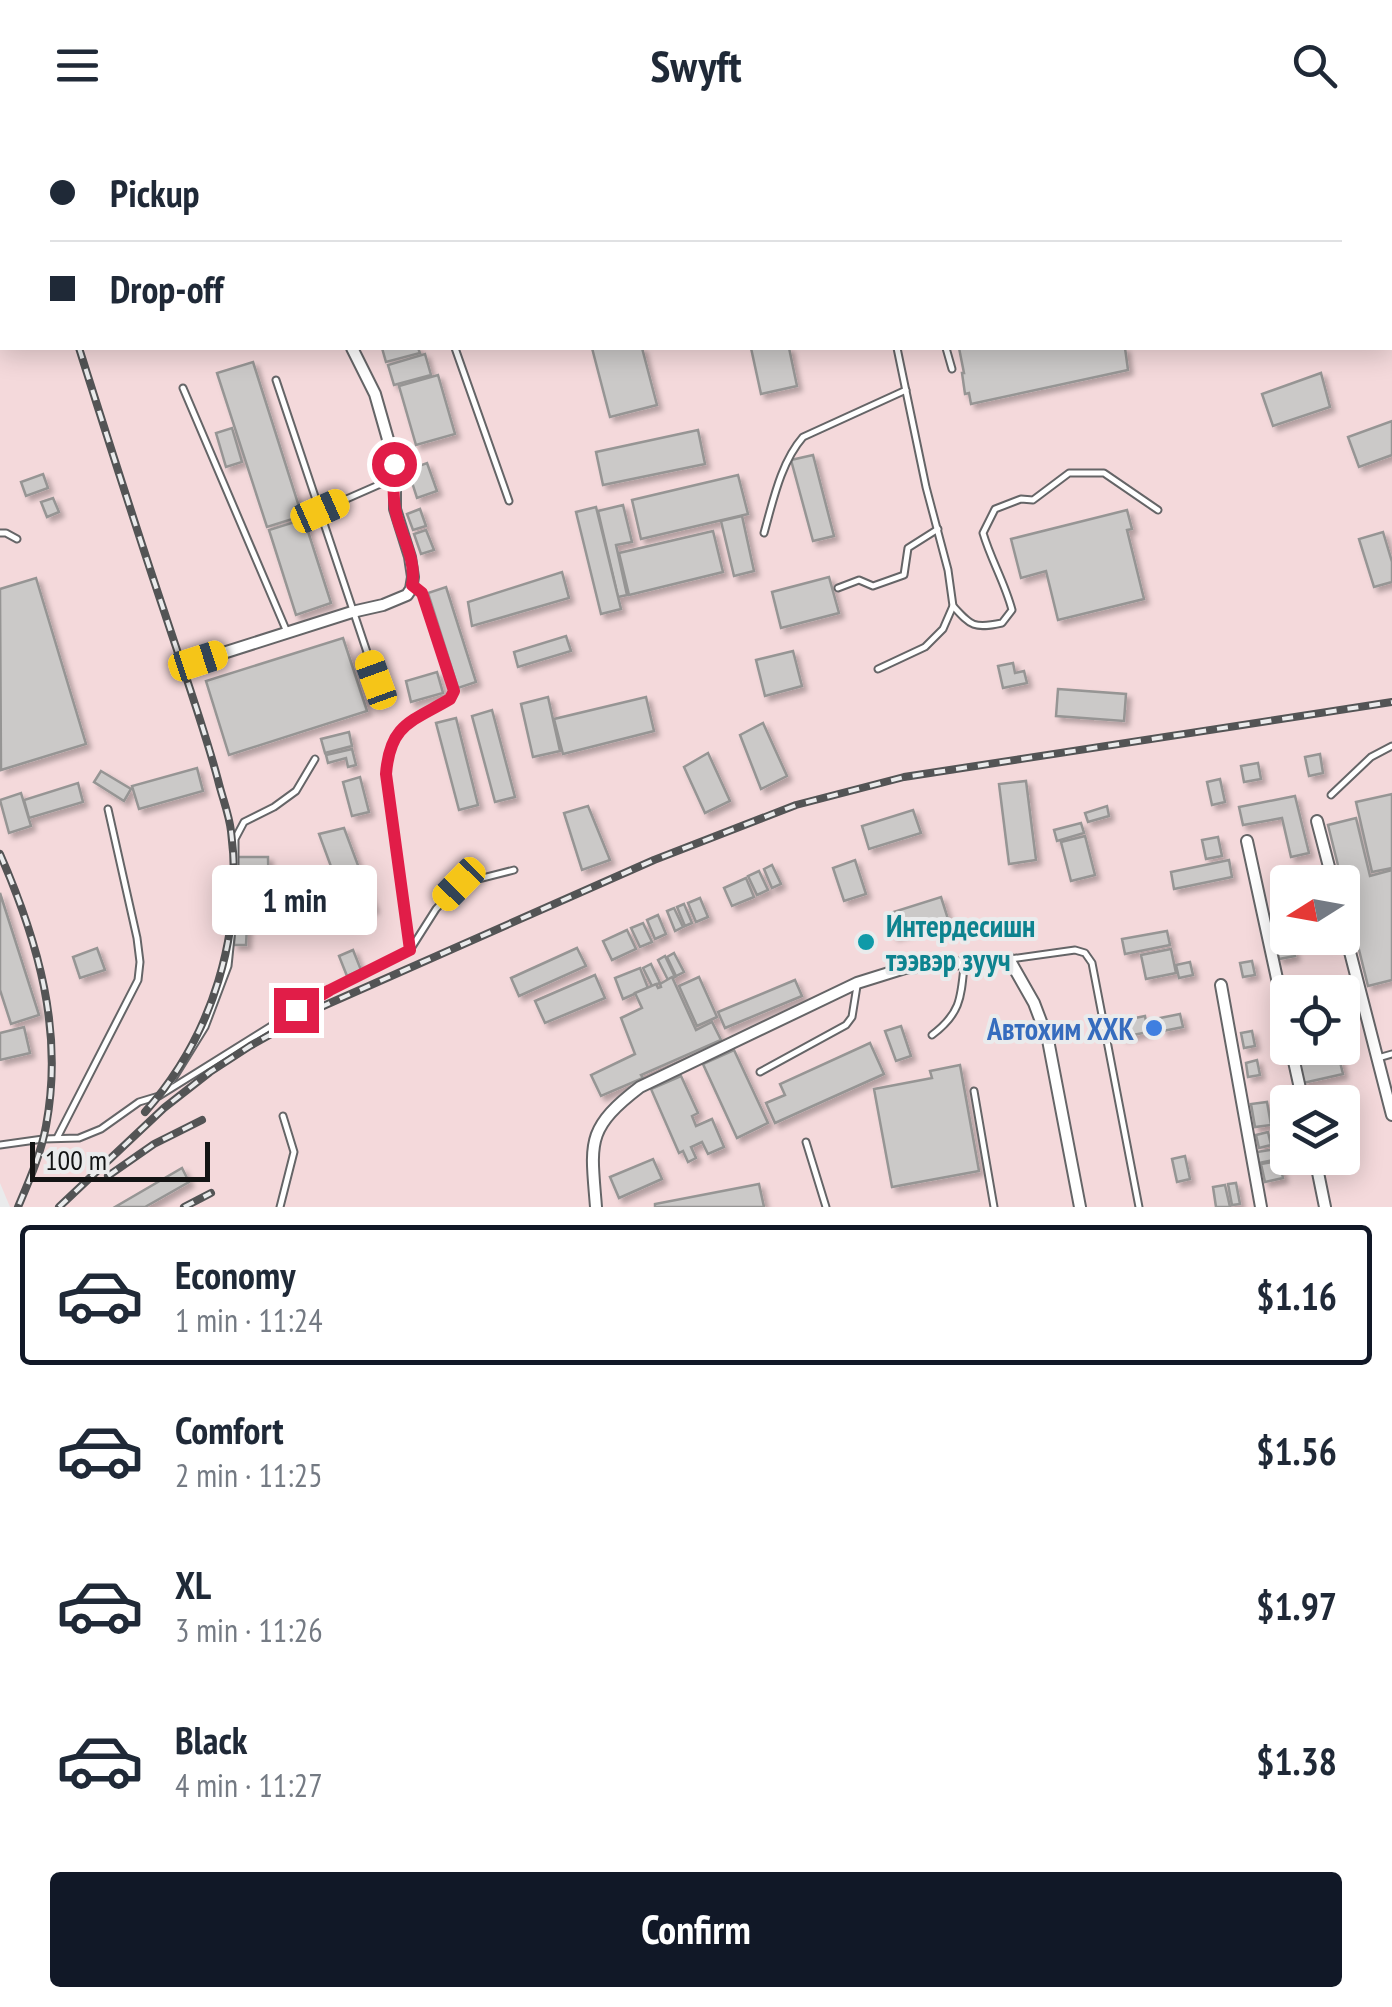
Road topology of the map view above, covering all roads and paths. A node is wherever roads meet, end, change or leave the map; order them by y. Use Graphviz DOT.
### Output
graph roads {
  1 [pos="353,350"];
  2 [pos="456,350"];
  3 [pos="897,350"];
  4 [pos="947,350"];
  5 [pos="952,369"];
  6 [pos="276,380"];
  7 [pos="182,388"];
  8 [pos="906,390"];
  9 [pos="394,478"];
  10 [pos="509,502"];
  11 [pos="1158,510"];
  12 [pos="320,511"];
  13 [pos="938,529"];
  14 [pos="0,533"];
  15 [pos="764,533"];
  16 [pos="17,539"];
  17 [pos="412,585"];
  18 [pos="838,588"];
  19 [pos="953,606"];
  20 [pos="352,612"];
  21 [pos="288,632"];
  22 [pos="198,661"];
  23 [pos="878,669"];
  24 [pos="376,680"];
  25 [pos="1392,746"];
  26 [pos="315,760"];
  27 [pos="1331,795"];
  28 [pos="108,809"];
  29 [pos="1317,822"];
  30 [pos="1247,841"];
  31 [pos="1328,865"];
  32 [pos="514,870"];
  33 [pos="410,950"];
  34 [pos="1351,955"];
  35 [pos="1009,960"];
  36 [pos="964,962"];
  37 [pos="1276,975"];
  38 [pos="857,983"];
  39 [pos="1221,985"];
  40 [pos="932,1035"];
  41 [pos="1392,1054"];
  42 [pos="1378,1058"];
  43 [pos="760,1072"];
  44 [pos="1388,1086"];
  45 [pos="974,1091"];
  46 [pos="164,1092"];
  47 [pos="1392,1115"];
  48 [pos="282,1116"];
  49 [pos="57,1139"];
  50 [pos="806,1142"];
  51 [pos="0,1146"];
  52 [pos="1319,1175"];
  53 [pos="280,1207"];
  54 [pos="596,1207"];
  55 [pos="826,1207"];
  56 [pos="994,1207"];
  57 [pos="1080,1207"];
  58 [pos="1140,1207"];
  59 [pos="1261,1207"];
  60 [pos="1326,1207"];
  1 -- 9 [label="street"];
  2 -- 10 [label="lane"];
  3 -- 8 [label="lane"];
  4 -- 5 [label="lane"];
  6 -- 12 [label="lane"];
  7 -- 21 [label="lane"];
  8 -- 13 [label="lane"];
  8 -- 15 [label="lane"];
  9 -- 12 [label="lane"];
  9 -- 17 [label="street"];
  11 -- 19 [label="lane"];
  12 -- 20 [label="lane"];
  13 -- 18 [label="lane"];
  13 -- 19 [label="lane"];
  14 -- 16 [label="lane"];
  17 -- 20 [label="street"];
  17 -- 33 [label="lane"];
  19 -- 23 [label="lane"];
  20 -- 21 [label="street"];
  20 -- 24 [label="lane"];
  21 -- 22 [label="street"];
  25 -- 27 [label="lane"];
  26 -- 46 [label="lane"];
  28 -- 49 [label="lane"];
  29 -- 31 [label="street"];
  30 -- 37 [label="street"];
  32 -- 33 [label="lane"];
  33 -- 46 [label="lane"];
  34 -- 42 [label="street"];
  35 -- 36 [label="street"];
  35 -- 57 [label="street"];
  35 -- 58 [label="lane"];
  36 -- 38 [label="street"];
  36 -- 40 [label="lane"];
  38 -- 43 [label="lane"];
  38 -- 54 [label="street"];
  39 -- 59 [label="street"];
  41 -- 42 [label="lane"];
  42 -- 44 [label="street"];
  44 -- 47 [label="street"];
  45 -- 56 [label="lane"];
  46 -- 49 [label="lane"];
  48 -- 53 [label="lane"];
  49 -- 51 [label="lane"];
  50 -- 55 [label="lane"];
  52 -- 60 [label="street"];
}
